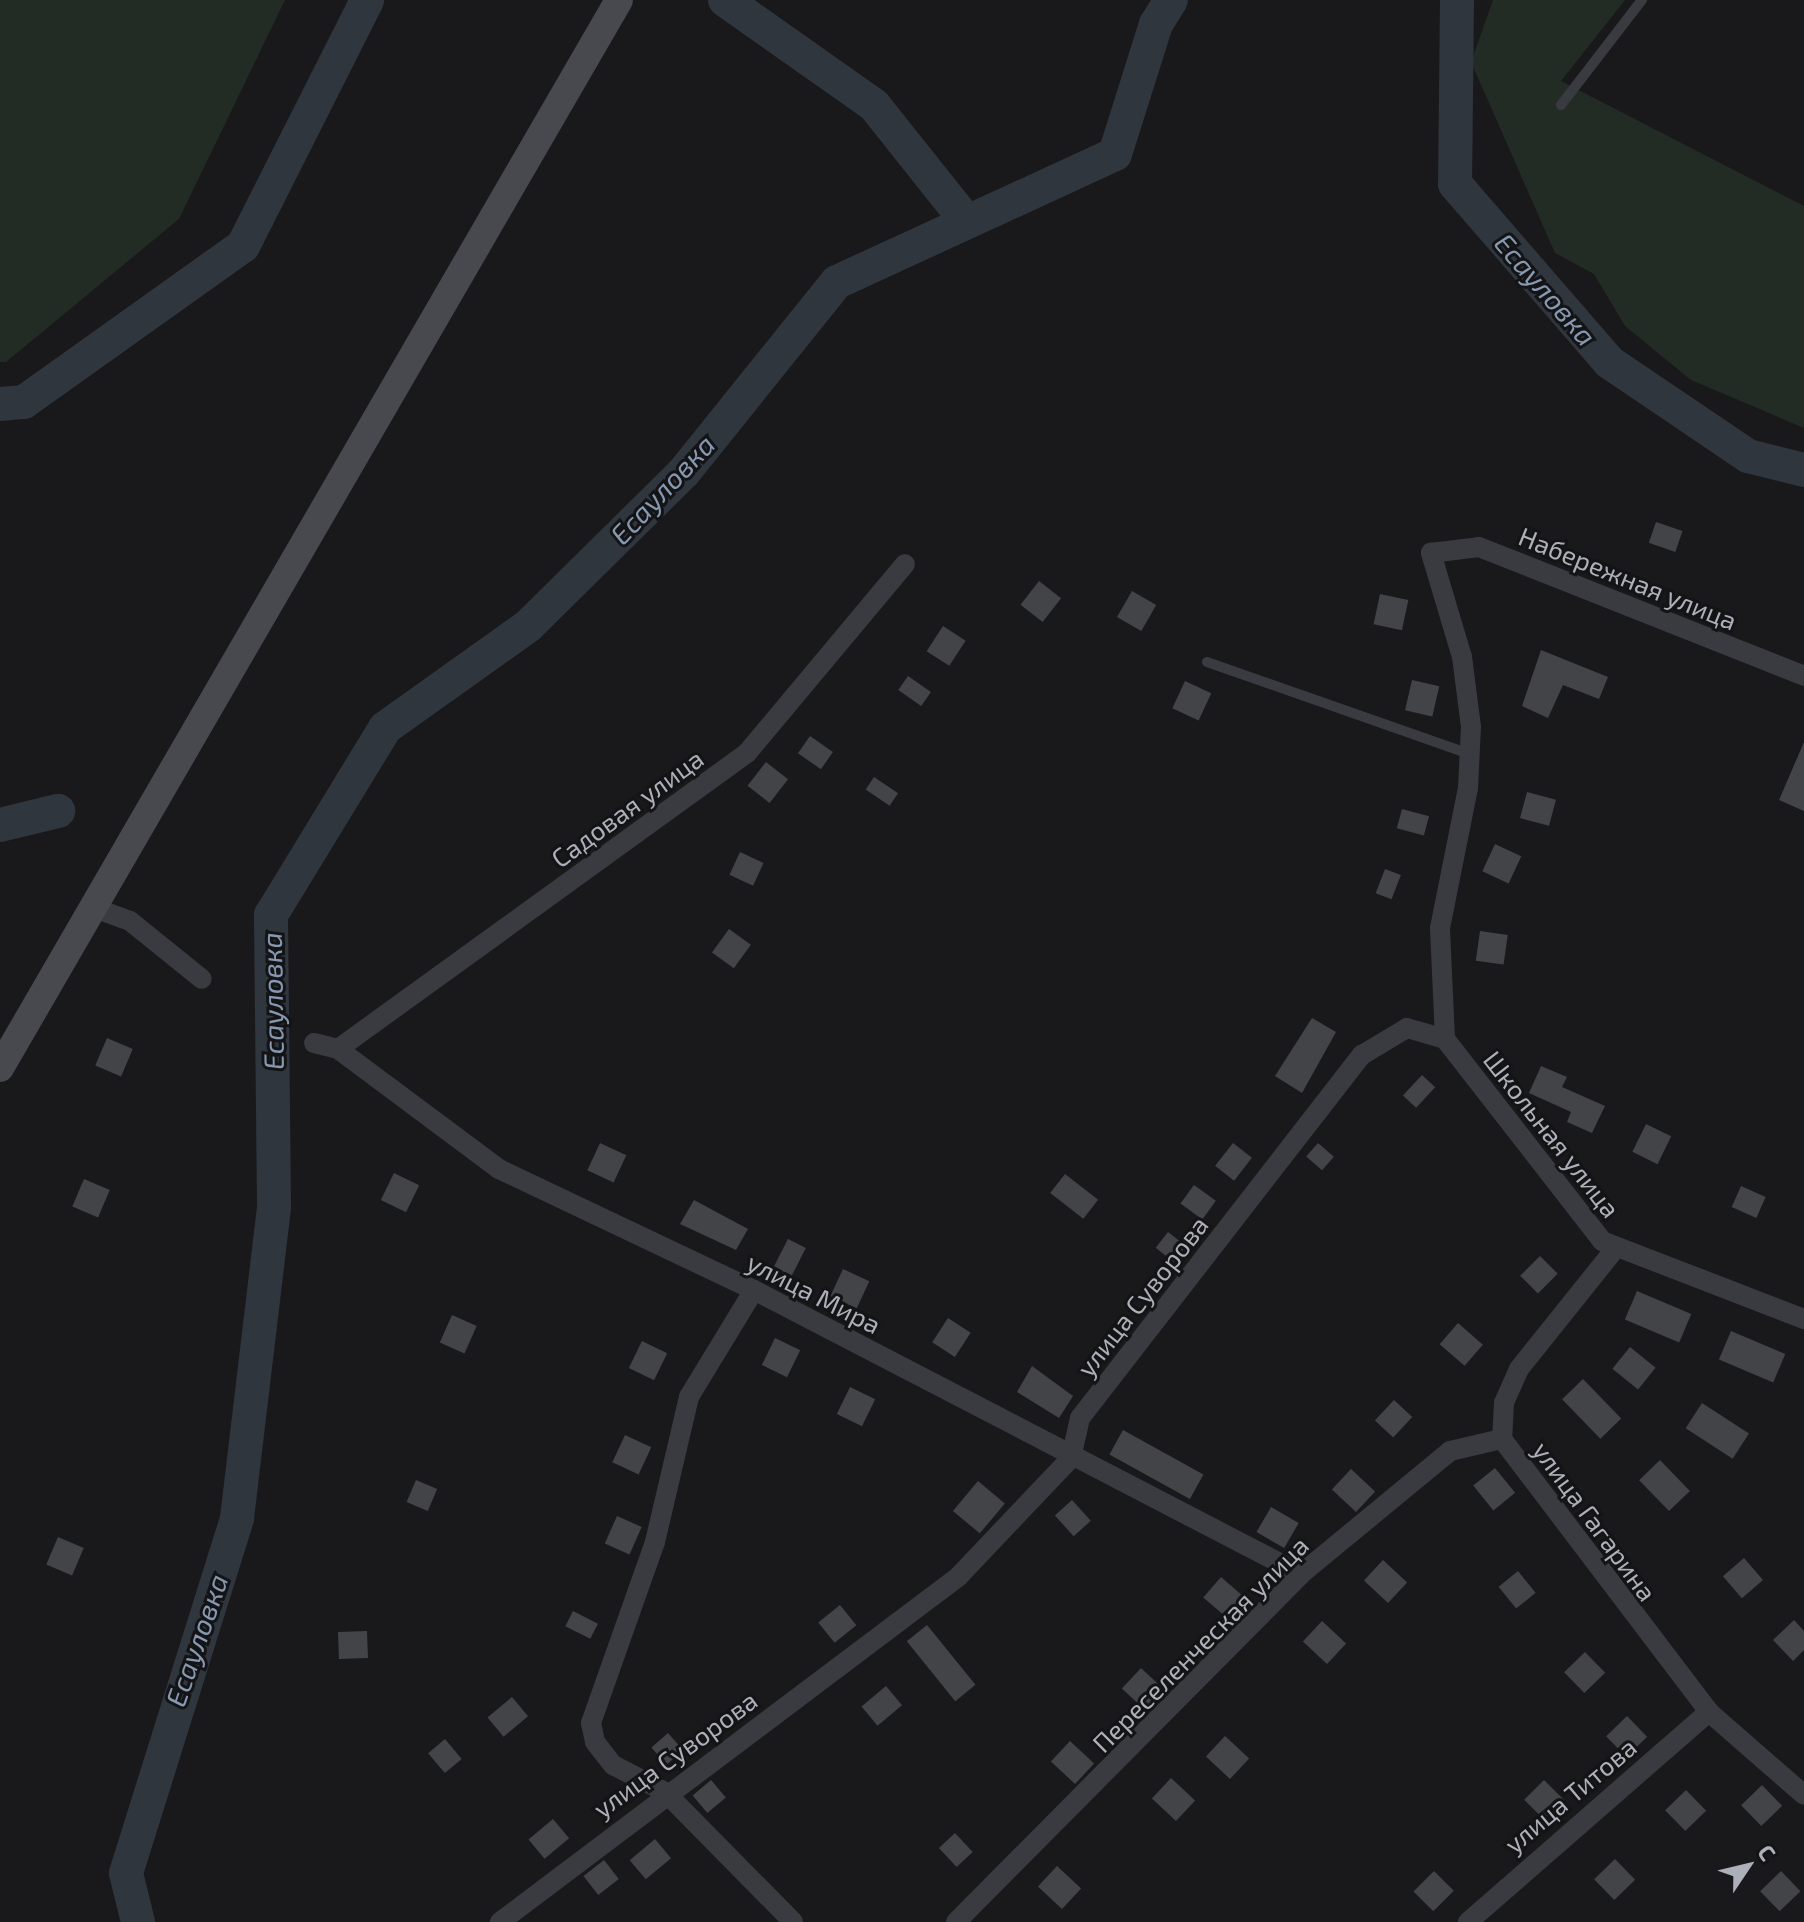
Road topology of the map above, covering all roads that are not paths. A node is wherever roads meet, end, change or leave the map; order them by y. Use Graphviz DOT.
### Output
graph roads {
  1 [pos="619,0"];
  2 [pos="1642,0"];
  3 [pos="1561,105"];
  4 [pos="905,564"];
  5 [pos="1207,662"];
  6 [pos="1804,676"];
  7 [pos="1470,754"];
  8 [pos="92,907"];
  9 [pos="202,979"];
  10 [pos="1445,1039"];
  11 [pos="314,1043"];
  12 [pos="338,1049"];
  13 [pos="0,1068"];
  14 [pos="1615,1249"];
  15 [pos="754,1290"];
  16 [pos="1804,1319"];
  17 [pos="1502,1439"];
  18 [pos="1071,1458"];
  19 [pos="1301,1574"];
  20 [pos="1709,1712"];
  21 [pos="665,1792"];
  22 [pos="1804,1795"];
  23 [pos="500,1922"];
  24 [pos="793,1922"];
  25 [pos="956,1922"];
  26 [pos="1468,1922"];
  1 -- 8 [label="street"];
  2 -- 3 [label="lane"];
  4 -- 12 [label="street, Садовая улица"];
  5 -- 7 [label="lane"];
  6 -- 7 [label="street, Набережная улица"];
  7 -- 10 [label="street"];
  8 -- 9 [label="street"];
  8 -- 13 [label="street"];
  10 -- 14 [label="street, Школьная улица"];
  10 -- 18 [label="street, улица Суворова"];
  11 -- 12 [label="street, улица Мира"];
  12 -- 15 [label="street, улица Мира"];
  14 -- 16 [label="street, Школьная улица"];
  14 -- 17 [label="street, улица Гагарина"];
  15 -- 18 [label="street, улица Мира"];
  15 -- 21 [label="street"];
  17 -- 19 [label="street, Переселенческая улица"];
  17 -- 20 [label="street, улица Гагарина"];
  18 -- 19 [label="street, улица Мира"];
  18 -- 21 [label="street, улица Суворова"];
  19 -- 25 [label="street, Переселенческая улица"];
  20 -- 22 [label="street, улица Гагарина"];
  20 -- 26 [label="street, улица Титова"];
  21 -- 23 [label="street, улица Суворова"];
  21 -- 24 [label="street"];
}
